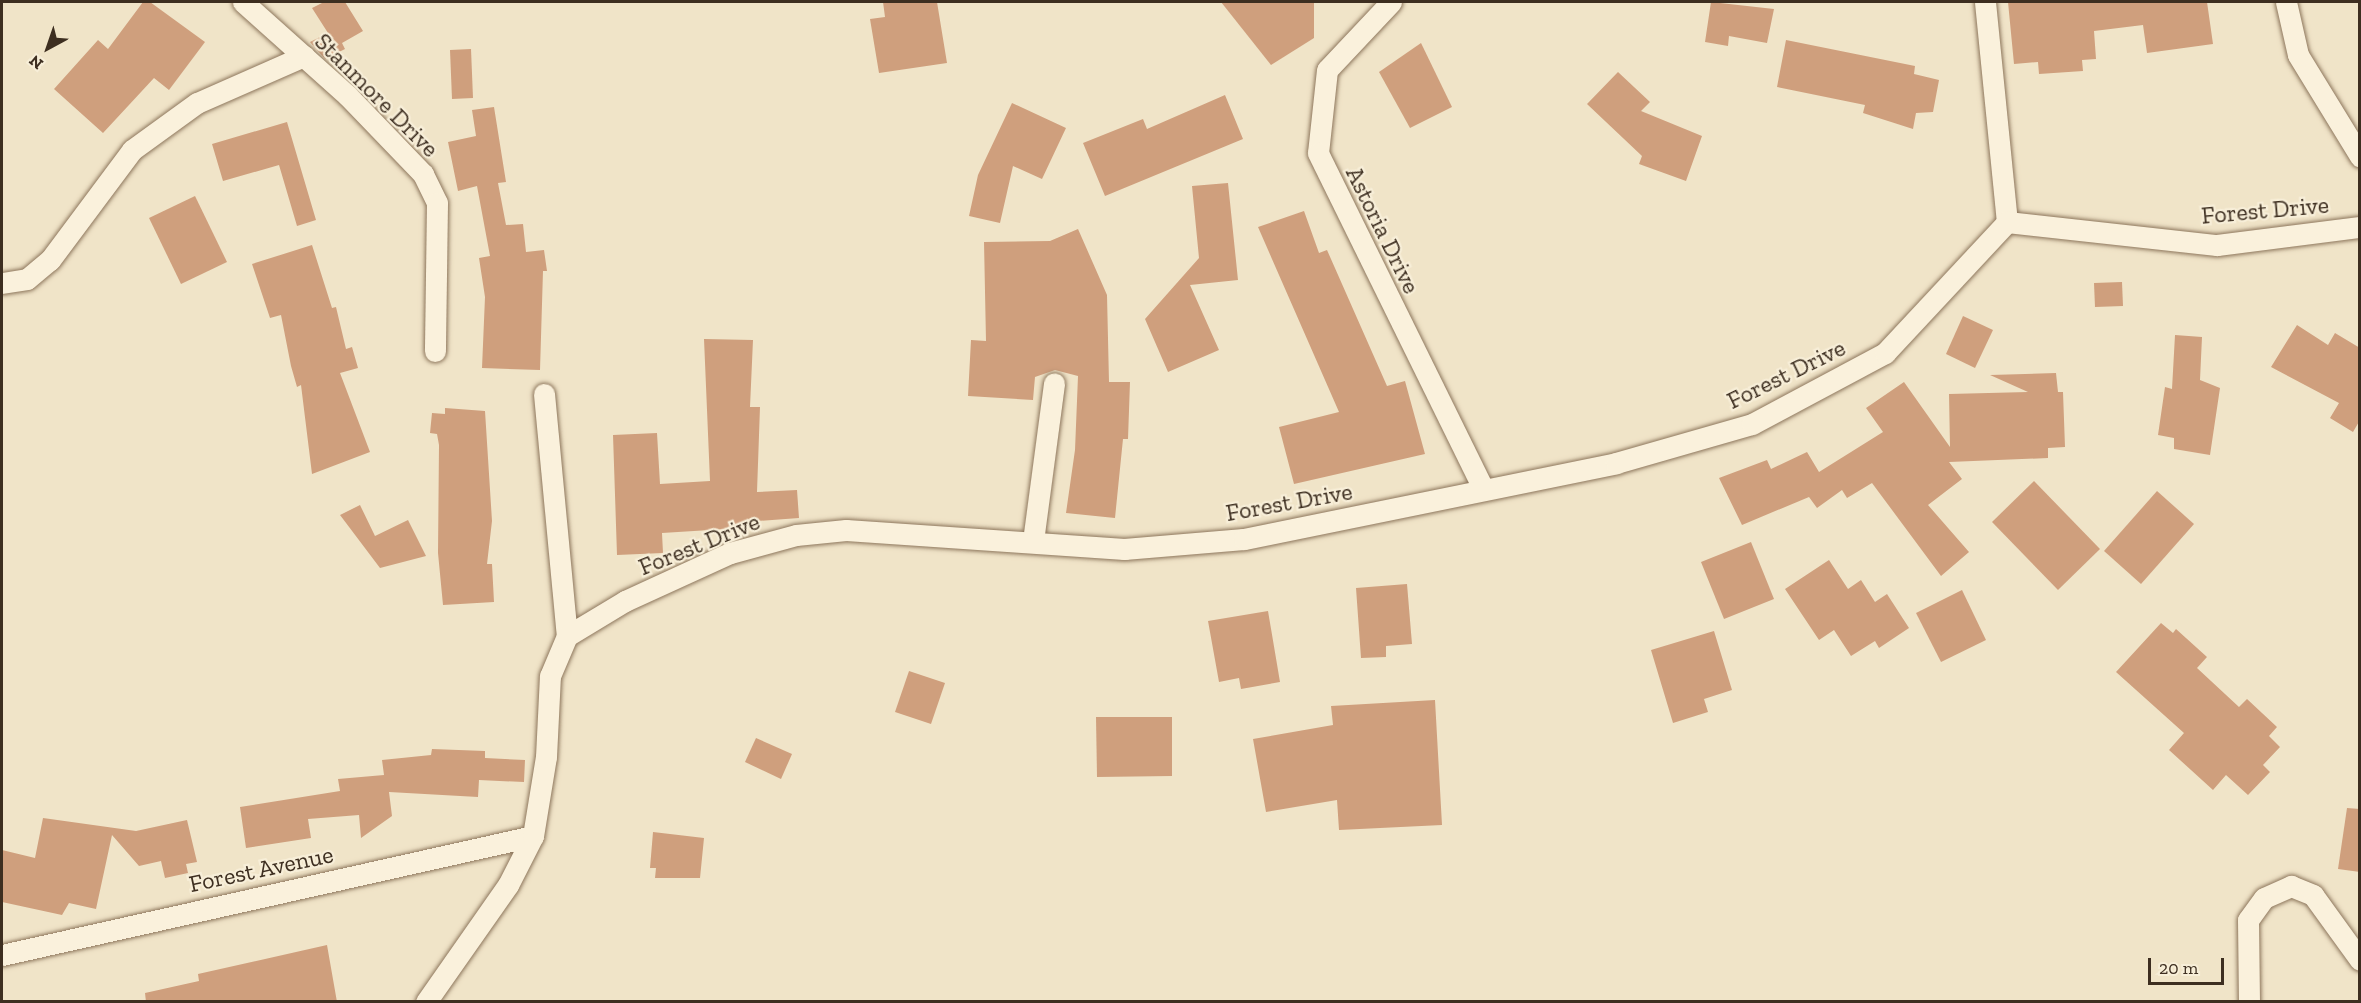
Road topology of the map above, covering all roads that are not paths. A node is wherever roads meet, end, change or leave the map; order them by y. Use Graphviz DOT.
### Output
graph roads {
  1 [pos="243,2"];
  2 [pos="1388,2"];
  3 [pos="1985,2"];
  4 [pos="2286,2"];
  5 [pos="304,56"];
  6 [pos="2360,156"];
  7 [pos="2007,222"];
  8 [pos="2360,227"];
  9 [pos="2,283"];
  10 [pos="435,351"];
  11 [pos="1054,383"];
  12 [pos="544,394"];
  13 [pos="1484,488"];
  14 [pos="1033,541"];
  15 [pos="567,636"];
  16 [pos="533,836"];
  17 [pos="2,955"];
  18 [pos="2360,960"];
  19 [pos="426,1002"];
  20 [pos="2250,1002"];
  1 -- 5 [label="street, Stanmore Drive"];
  2 -- 13 [label="street, Astoria Drive"];
  3 -- 7 [label="street"];
  4 -- 6 [label="street"];
  5 -- 9 [label="street"];
  5 -- 10 [label="street, Stanmore Drive"];
  7 -- 8 [label="street, Forest Drive"];
  7 -- 13 [label="street, Forest Drive"];
  11 -- 14 [label="street"];
  12 -- 15 [label="street"];
  13 -- 14 [label="street, Forest Drive"];
  14 -- 15 [label="street, Forest Drive"];
  15 -- 16 [label="street"];
  16 -- 17 [label="street, Forest Avenue"];
  16 -- 19 [label="street"];
  18 -- 20 [label="street"];
}
